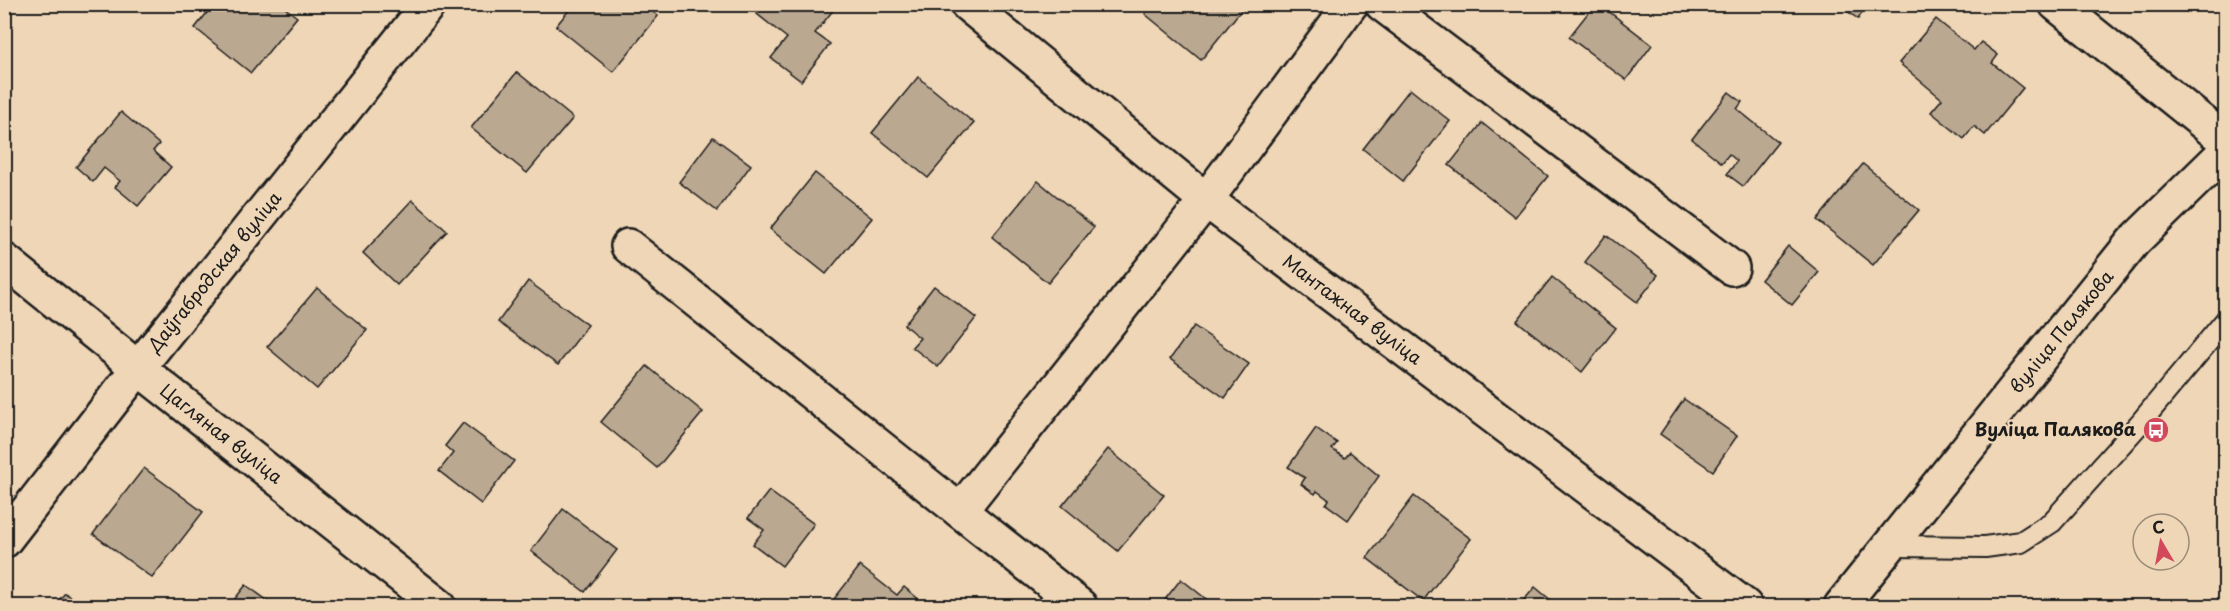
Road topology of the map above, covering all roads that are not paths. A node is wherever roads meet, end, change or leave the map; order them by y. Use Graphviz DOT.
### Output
graph roads {
  1 [pos="429,4"];
  2 [pos="967,4"];
  3 [pos="1351,4"];
  4 [pos="1382,4"];
  5 [pos="2056,4"];
  6 [pos="2226,141"];
  7 [pos="2226,151"];
  8 [pos="1206,200"];
  9 [pos="628,246"];
  10 [pos="4,260"];
  11 [pos="1732,268"];
  12 [pos="2226,321"];
  13 [pos="138,368"];
  14 [pos="960,511"];
  15 [pos="4,541"];
  16 [pos="1891,546"];
  17 [pos="439,606"];
  18 [pos="1080,606"];
  19 [pos="1745,606"];
  20 [pos="1841,606"];
  1 -- 13 [label="street, Даўгабродская вуліца"];
  2 -- 8 [label="street, Мантажная вуліца"];
  3 -- 8 [label="street"];
  4 -- 11 [label="street"];
  5 -- 6 [label="street"];
  7 -- 16 [label="street, вуліца Палякова"];
  8 -- 14 [label="street"];
  8 -- 19 [label="street, Мантажная вуліца"];
  9 -- 14 [label="street"];
  10 -- 13 [label="street, Цагляная вуліца"];
  12 -- 16 [label="lane"];
  13 -- 15 [label="street, Даўгабродская вуліца"];
  13 -- 17 [label="street, Цагляная вуліца"];
  14 -- 18 [label="street"];
  16 -- 20 [label="street, вуліца Палякова"];
}
